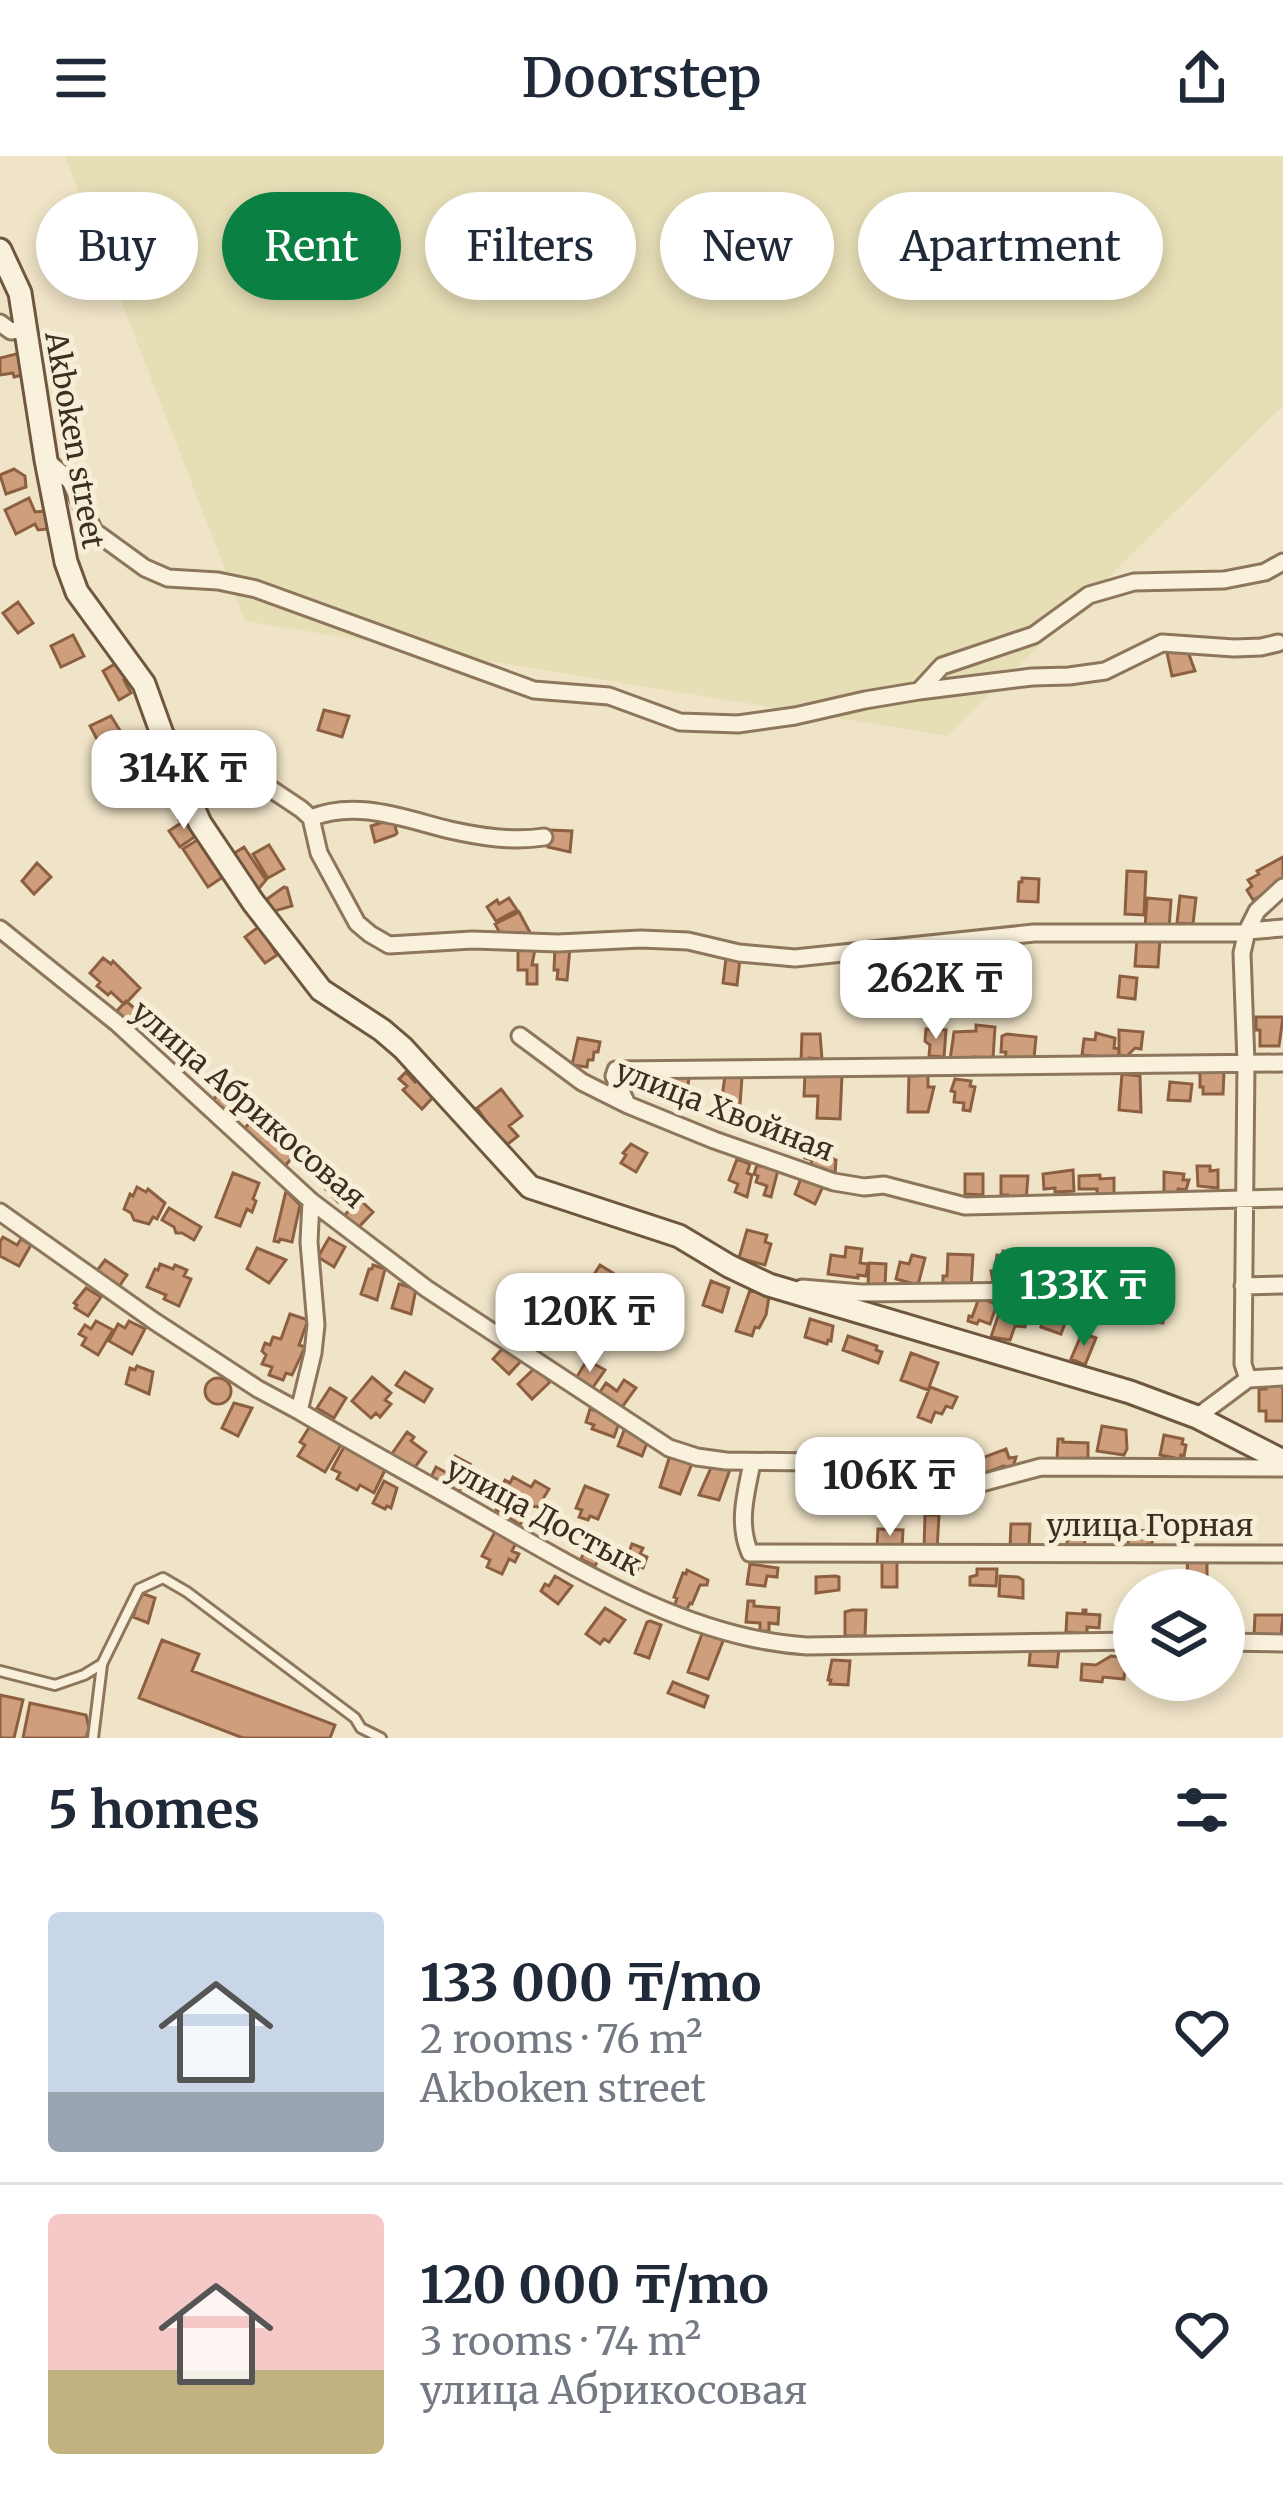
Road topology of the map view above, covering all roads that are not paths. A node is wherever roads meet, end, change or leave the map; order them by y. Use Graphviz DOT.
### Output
graph roads {
  1 [pos="0,250"];
  2 [pos="0,323"];
  3 [pos="24,325"];
  4 [pos="46,460"];
  5 [pos="1283,562"];
  6 [pos="1278,643"];
  7 [pos="919,692"];
  8 [pos="164,736"];
  9 [pos="311,818"];
  10 [pos="544,837"];
  11 [pos="1283,886"];
  12 [pos="1283,928"];
  13 [pos="0,929"];
  14 [pos="1247,932"];
  15 [pos="520,1036"];
  16 [pos="1246,1063"];
  17 [pos="1283,1063"];
  18 [pos="628,1105"];
  19 [pos="1244,1198"];
  20 [pos="1283,1198"];
  21 [pos="310,1202"];
  22 [pos="0,1212"];
  23 [pos="769,1285"];
  24 [pos="1283,1285"];
  25 [pos="1243,1286"];
  26 [pos="1036,1291"];
  27 [pos="1283,1377"];
  28 [pos="1248,1379"];
  29 [pos="299,1411"];
  30 [pos="1197,1417"];
  31 [pos="752,1463"];
  32 [pos="1283,1465"];
  33 [pos="1283,1554"];
  34 [pos="1113,1640"];
  35 [pos="1245,1642"];
  36 [pos="1283,1643"];
  37 [pos="102,1664"];
  38 [pos="0,1671"];
  39 [pos="93,1738"];
  40 [pos="380,1738"];
  1 -- 3 [label="street, Akboken street"];
  2 -- 3 [label="street"];
  3 -- 4 [label="street, Akboken street"];
  4 -- 7 [label="street"];
  4 -- 8 [label="street, Akboken street"];
  5 -- 7 [label="street"];
  6 -- 7 [label="street"];
  8 -- 9 [label="street"];
  8 -- 23 [label="street, Akboken street"];
  9 -- 10 [label="street"];
  9 -- 14 [label="street"];
  11 -- 14 [label="street"];
  12 -- 14 [label="street"];
  13 -- 21 [label="street, улица Абрикосовая"];
  14 -- 16 [label="street"];
  15 -- 18 [label="street, улица Хвойная"];
  16 -- 17 [label="street"];
  16 -- 18 [label="street"];
  16 -- 19 [label="street"];
  18 -- 19 [label="street, улица Хвойная"];
  19 -- 20 [label="street, улица Хвойная"];
  19 -- 25 [label="street"];
  21 -- 29 [label="street"];
  21 -- 31 [label="street, улица Абрикосовая"];
  22 -- 29 [label="street, улица Достык"];
  23 -- 26 [label="street"];
  23 -- 30 [label="street, Akboken street"];
  24 -- 25 [label="street"];
  25 -- 28 [label="street"];
  27 -- 28 [label="street"];
  28 -- 30 [label="street"];
  29 -- 34 [label="street, улица Достык"];
  30 -- 32 [label="street, Akboken street"];
  31 -- 32 [label="street, улица Абрикосовая"];
  31 -- 33 [label="street, улица Горная"];
  35 -- 36 [label="street"];
  37 -- 38 [label="lane"];
  37 -- 39 [label="lane"];
  37 -- 40 [label="lane"];
}
